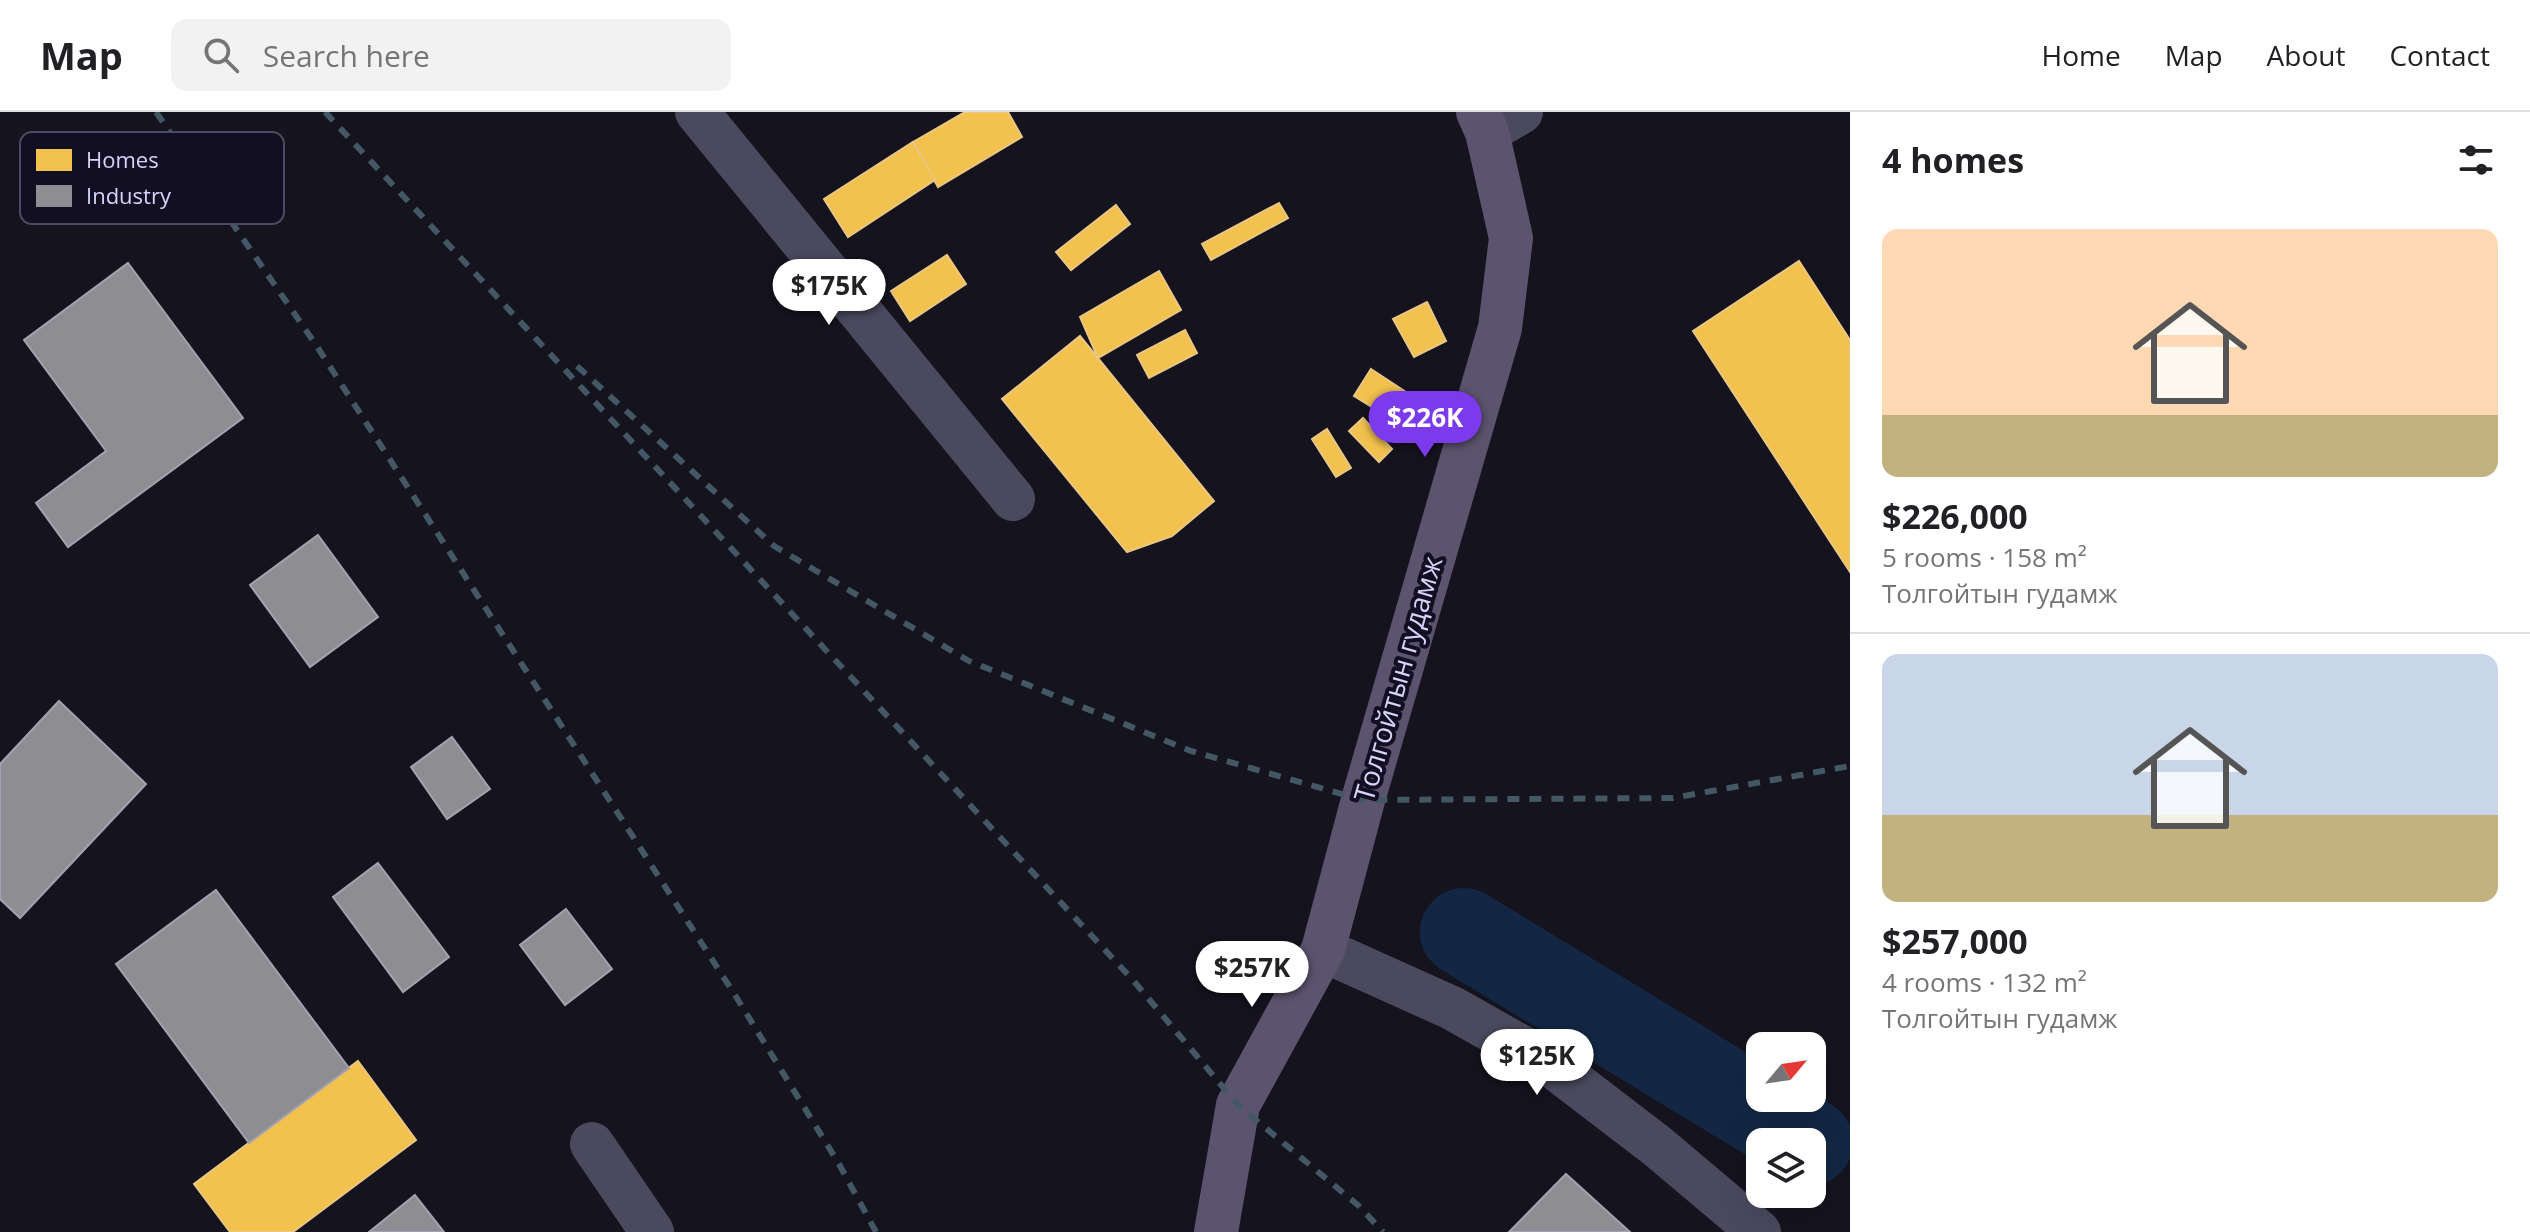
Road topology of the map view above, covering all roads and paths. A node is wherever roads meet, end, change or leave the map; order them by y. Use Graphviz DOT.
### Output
graph roads {
  1 [pos="697,112"];
  2 [pos="1495,119"];
  3 [pos="1013,499"];
  4 [pos="1323,950"];
  5 [pos="592,1144"];
  6 [pos="652,1232"];
  7 [pos="1216,1232"];
  8 [pos="1759,1232"];
  1 -- 3 [label="street"];
  2 -- 4 [label="main road, Толгойтын гудамж"];
  4 -- 7 [label="main road, Толгойтын гудамж"];
  4 -- 8 [label="street"];
  5 -- 6 [label="street"];
}
